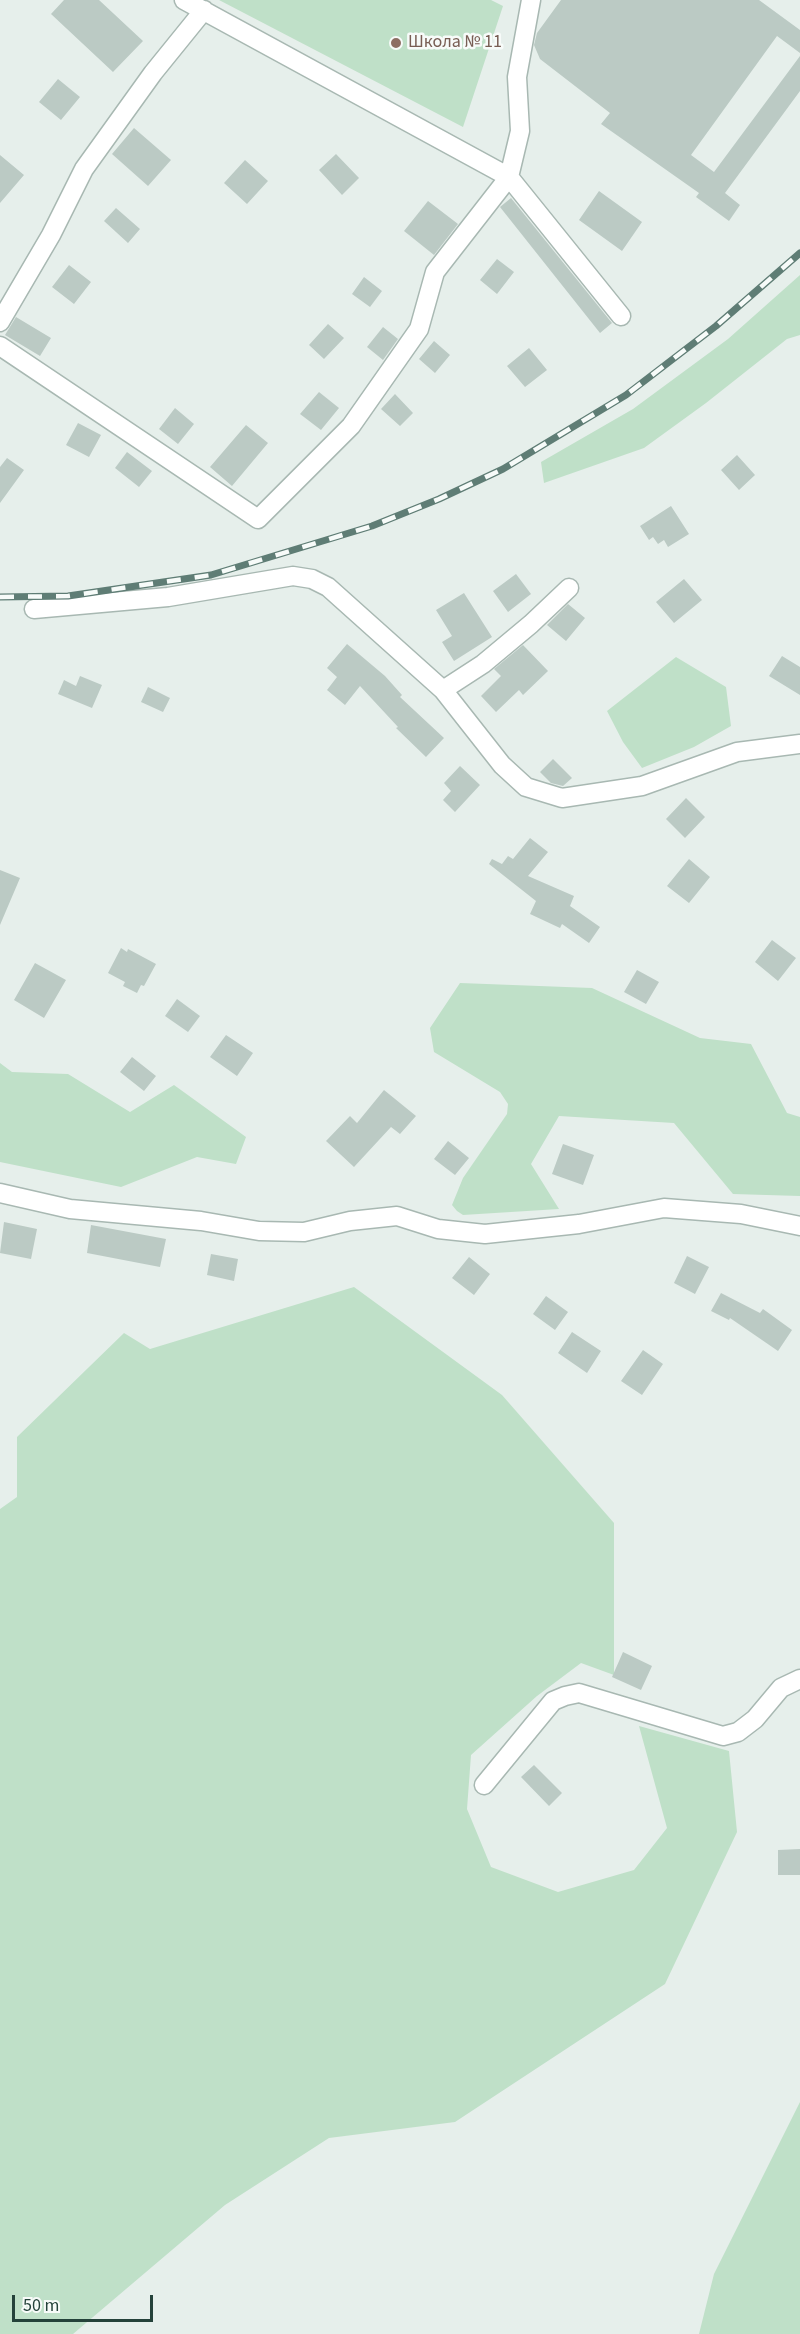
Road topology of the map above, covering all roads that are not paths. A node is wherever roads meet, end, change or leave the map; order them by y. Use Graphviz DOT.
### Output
graph roads {
  1 [pos="184,0"];
  2 [pos="531,0"];
  3 [pos="204,10"];
  4 [pos="509,177"];
  5 [pos="621,316"];
  6 [pos="0,322"];
  7 [pos="0,346"];
  8 [pos="569,588"];
  9 [pos="34,609"];
  10 [pos="443,690"];
  11 [pos="800,744"];
  12 [pos="0,1193"];
  13 [pos="800,1226"];
  14 [pos="800,1679"];
  15 [pos="484,1785"];
  1 -- 3 [label="street"];
  2 -- 4 [label="street"];
  3 -- 4 [label="street"];
  3 -- 6 [label="street"];
  4 -- 5 [label="street"];
  4 -- 7 [label="street"];
  8 -- 10 [label="street"];
  9 -- 10 [label="street"];
  10 -- 11 [label="street"];
  12 -- 13 [label="street"];
  14 -- 15 [label="street"];
}
